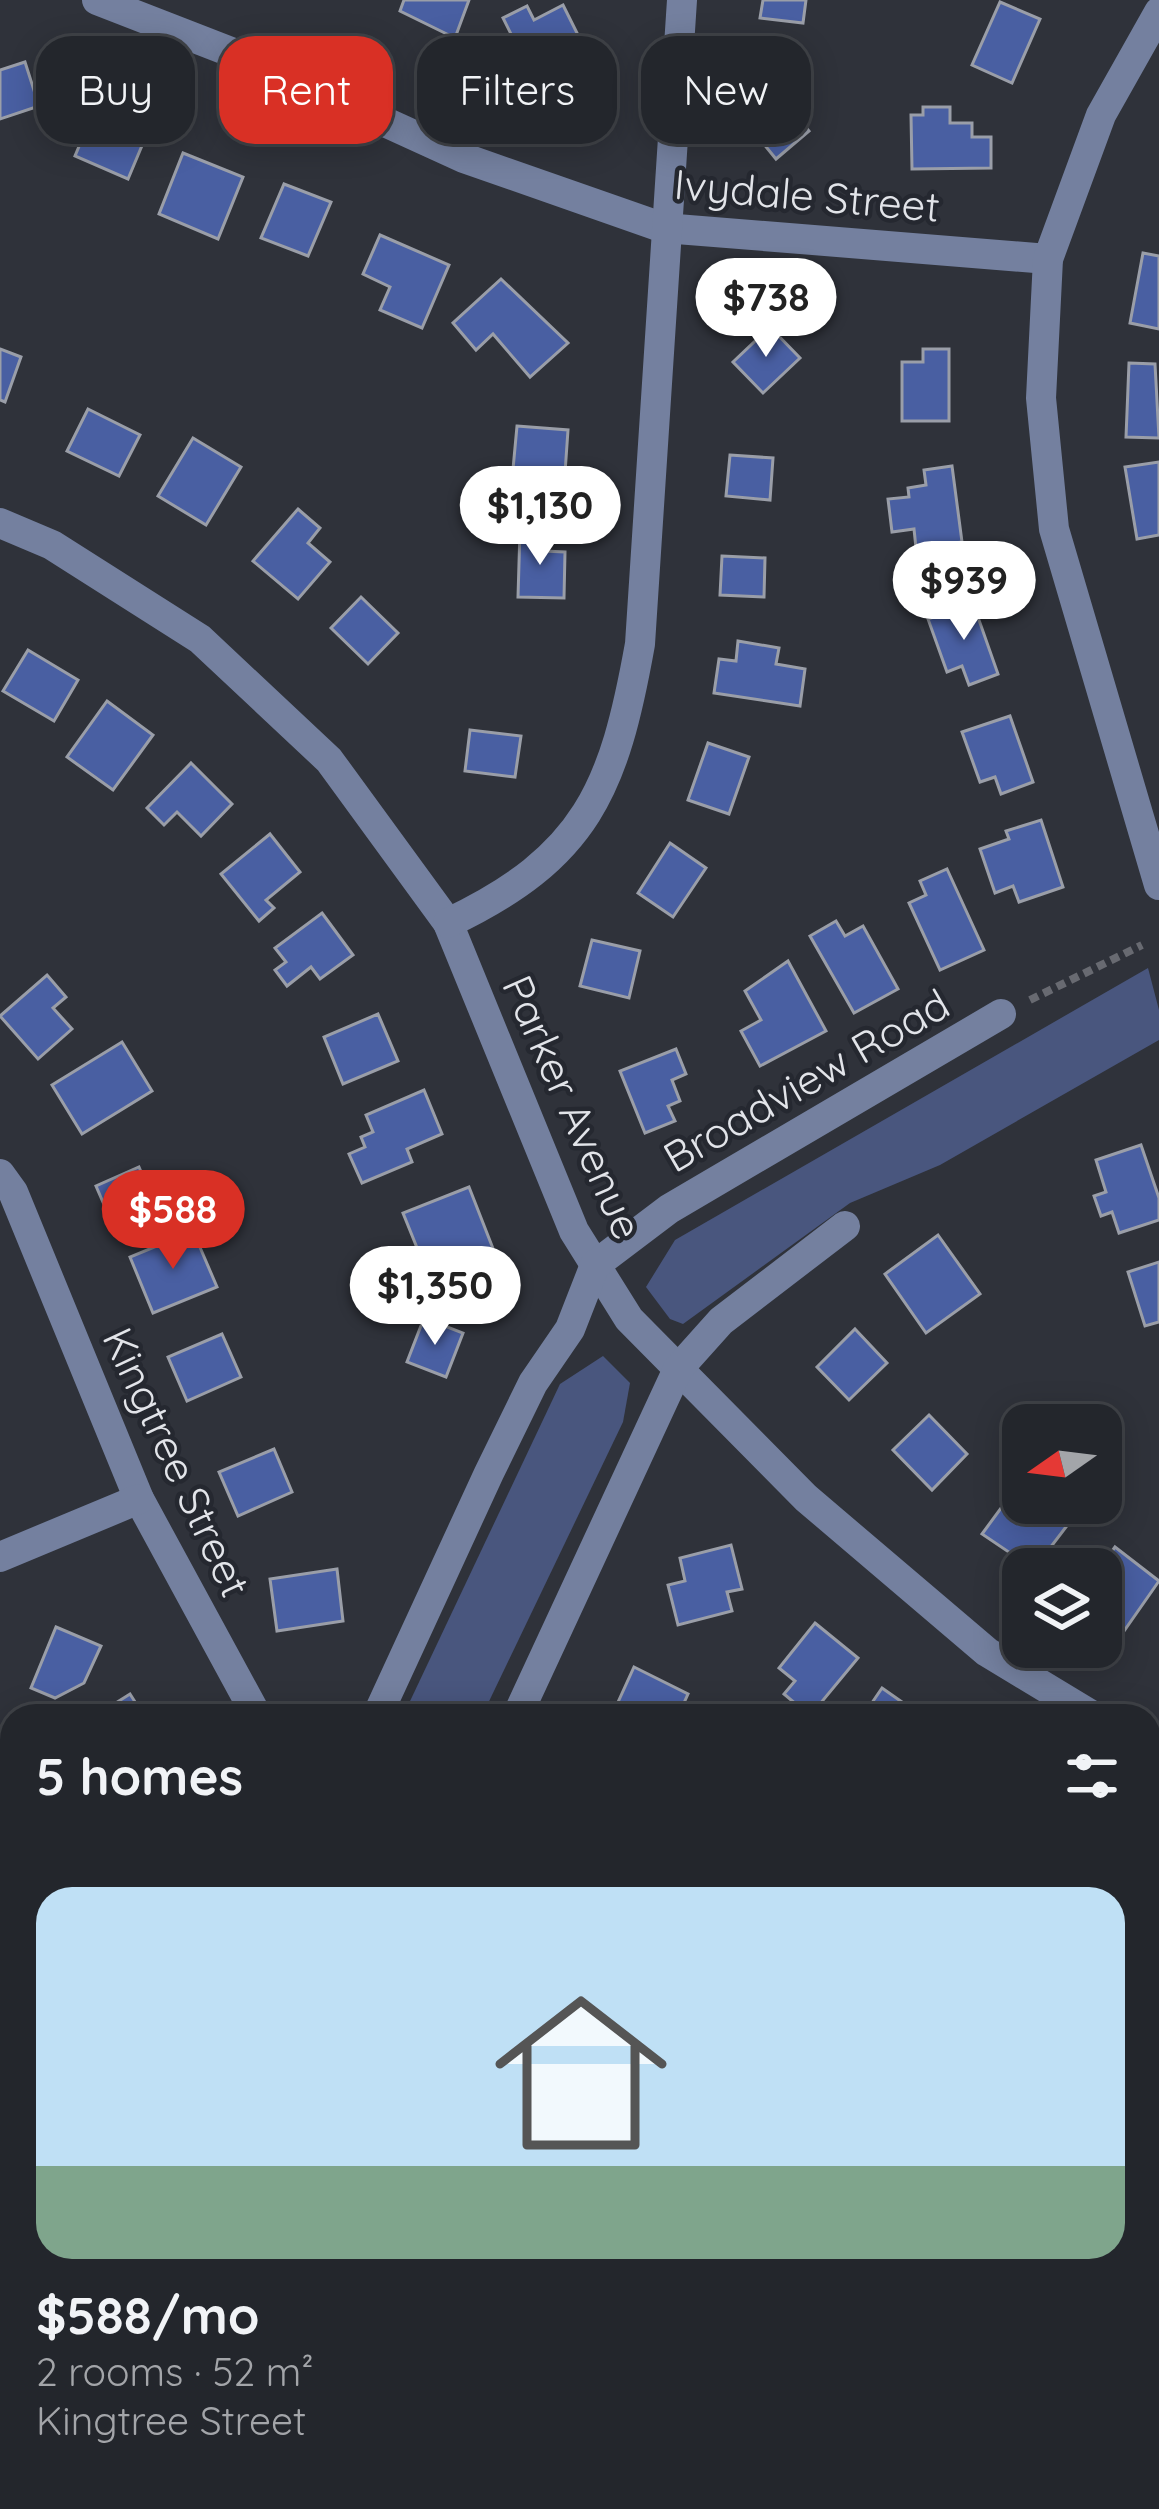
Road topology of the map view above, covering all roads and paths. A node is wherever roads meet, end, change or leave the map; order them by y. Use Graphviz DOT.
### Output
graph roads {
  1 [pos="97,0"];
  2 [pos="682,0"];
  3 [pos="1159,12"];
  4 [pos="664,228"];
  5 [pos="1048,259"];
  6 [pos="0,523"];
  7 [pos="1159,885"];
  8 [pos="448,922"];
  9 [pos="1142,945"];
  10 [pos="1001,1014"];
  11 [pos="0,1174"];
  12 [pos="845,1226"];
  13 [pos="595,1265"];
  14 [pos="678,1369"];
  15 [pos="139,1499"];
  16 [pos="0,1557"];
  17 [pos="250,1704"];
  18 [pos="383,1704"];
  19 [pos="523,1704"];
  20 [pos="1073,1704"];
  1 -- 4 [label="street, Ivydale Street"];
  2 -- 4 [label="street"];
  3 -- 5 [label="street"];
  4 -- 5 [label="street, Ivydale Street"];
  4 -- 8 [label="street"];
  5 -- 7 [label="street"];
  6 -- 8 [label="street, Parker Avenue"];
  8 -- 13 [label="street, Parker Avenue"];
  9 -- 10 [label="path"];
  10 -- 13 [label="street, Broadview Road"];
  11 -- 15 [label="street, Kingtree Street"];
  12 -- 14 [label="street"];
  13 -- 14 [label="street, Parker Avenue"];
  13 -- 18 [label="street"];
  14 -- 19 [label="street"];
  14 -- 20 [label="street, Parker Avenue"];
  15 -- 16 [label="street"];
  15 -- 17 [label="street, Kingtree Street"];
}
